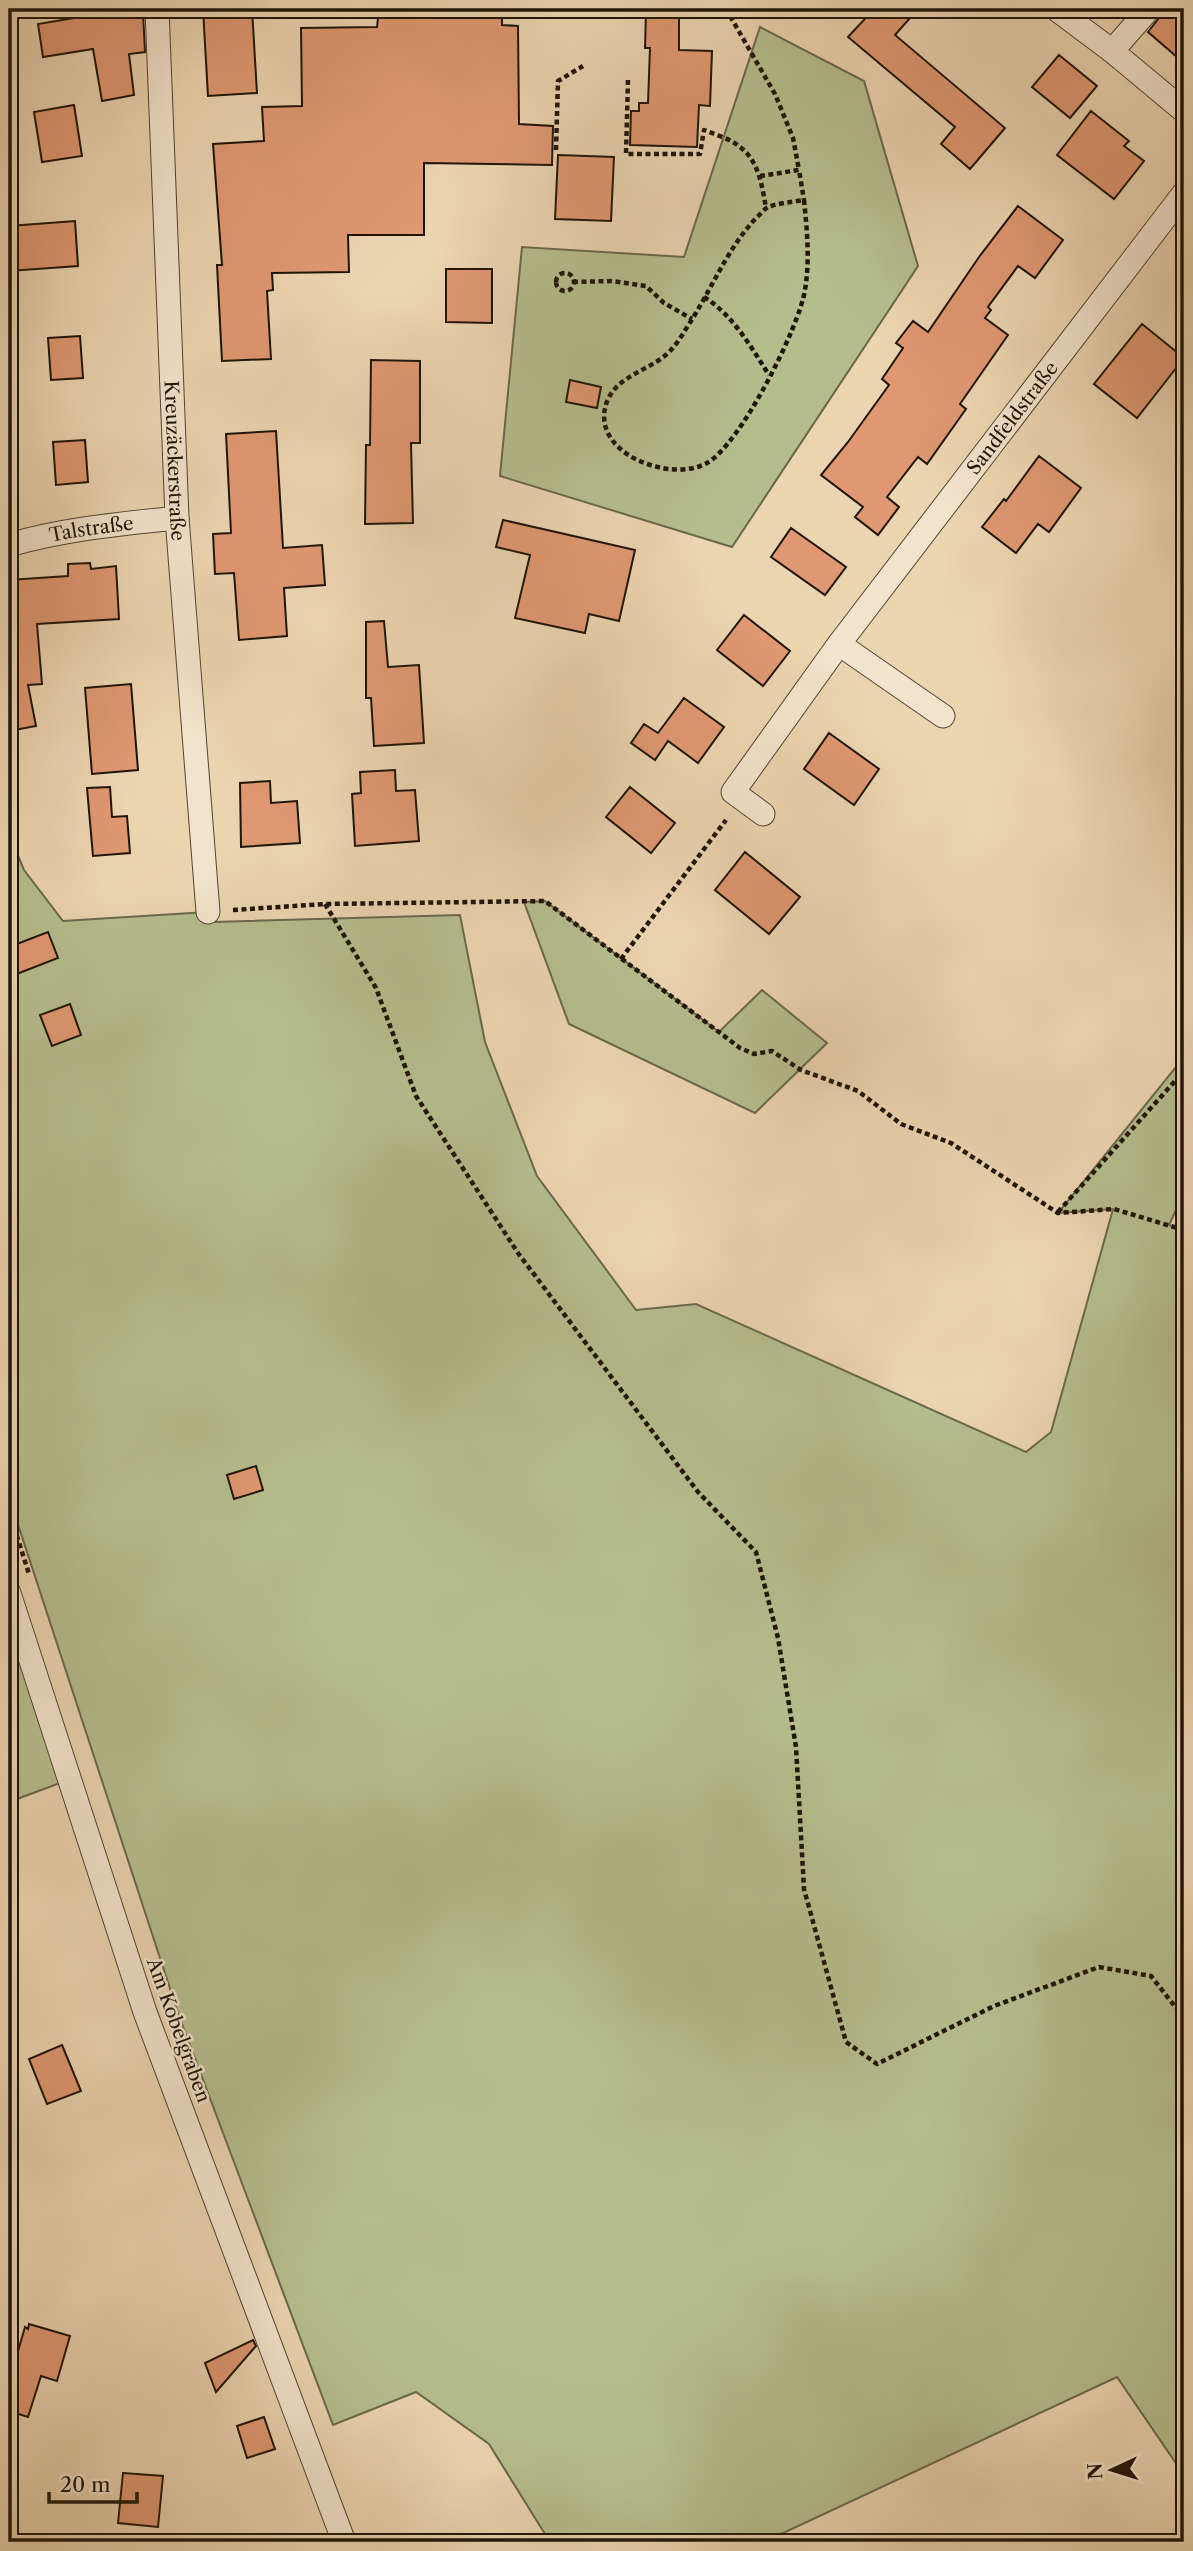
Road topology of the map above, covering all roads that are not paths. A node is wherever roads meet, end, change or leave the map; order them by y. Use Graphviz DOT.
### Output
graph roads {
  1 [pos="157,9"];
  2 [pos="1056,9"];
  3 [pos="1149,9"];
  4 [pos="1112,51"];
  5 [pos="1184,111"];
  6 [pos="1184,192"];
  7 [pos="177,518"];
  8 [pos="9,545"];
  9 [pos="839,644"];
  10 [pos="943,716"];
  11 [pos="763,814"];
  12 [pos="208,912"];
  13 [pos="9,1593"];
  14 [pos="344,2542"];
  1 -- 7 [label="street, Kreuzäckerstraße"];
  2 -- 4 [label="street"];
  3 -- 4 [label="street"];
  4 -- 5 [label="street"];
  6 -- 9 [label="street, Sandfeldstraße"];
  7 -- 8 [label="street, Talstraße"];
  7 -- 12 [label="street, Kreuzäckerstraße"];
  9 -- 10 [label="street"];
  9 -- 11 [label="street, Sandfeldstraße"];
  13 -- 14 [label="street, Am Kobelgraben"];
}
